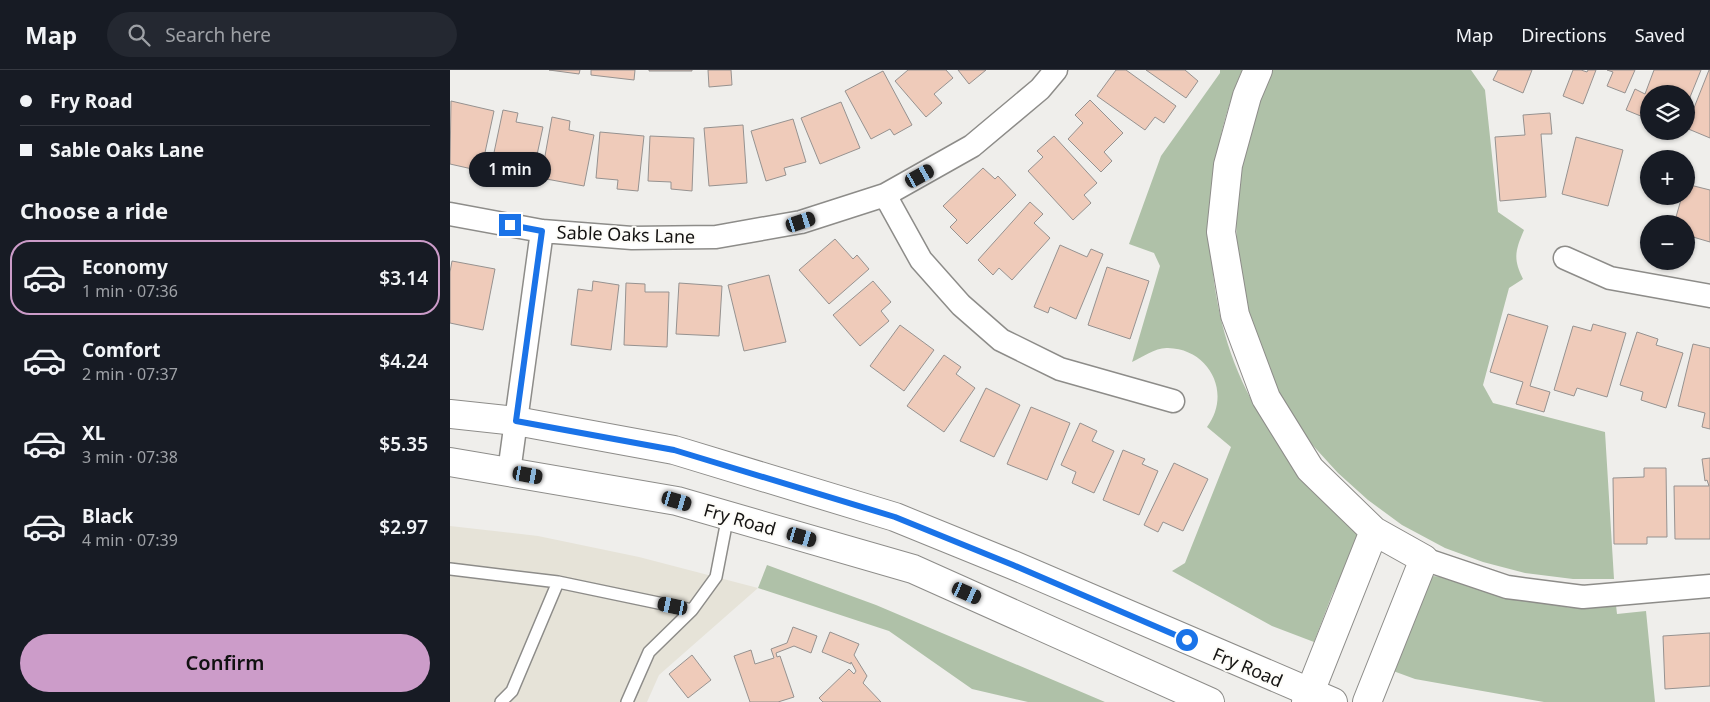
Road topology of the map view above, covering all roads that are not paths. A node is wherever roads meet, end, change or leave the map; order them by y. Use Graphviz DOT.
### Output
graph roads {
  1 [pos="1056,70"];
  2 [pos="1258,70"];
  3 [pos="885,195"];
  4 [pos="450,214"];
  5 [pos="542,231"];
  6 [pos="1565,258"];
  7 [pos="1710,296"];
  8 [pos="1173,401"];
  9 [pos="450,414"];
  10 [pos="516,421"];
  11 [pos="450,462"];
  12 [pos="509,472"];
  13 [pos="728,516"];
  14 [pos="1374,531"];
  15 [pos="1424,559"];
  16 [pos="450,569"];
  17 [pos="558,582"];
  18 [pos="1710,586"];
  19 [pos="692,610"];
  20 [pos="1316,699"];
  21 [pos="500,702"];
  22 [pos="627,702"];
  23 [pos="1210,702"];
  24 [pos="1366,702"];
  1 -- 3 [label="street, Sable Oaks Lane"];
  2 -- 14 [label="main road"];
  3 -- 5 [label="street, Sable Oaks Lane"];
  3 -- 8 [label="street"];
  4 -- 5 [label="street, Sable Oaks Lane"];
  5 -- 10 [label="street"];
  6 -- 7 [label="street"];
  9 -- 10 [label="main road, Fry Road"];
  10 -- 12 [label="street"];
  10 -- 20 [label="main road, Fry Road"];
  11 -- 12 [label="main road, Fry Road"];
  12 -- 13 [label="main road, Fry Road"];
  13 -- 19 [label="lane"];
  13 -- 23 [label="main road, Fry Road"];
  14 -- 15 [label="main road"];
  14 -- 20 [label="main road"];
  15 -- 18 [label="street"];
  15 -- 24 [label="main road"];
  16 -- 17 [label="lane"];
  17 -- 19 [label="lane"];
  17 -- 21 [label="lane"];
  19 -- 22 [label="lane"];
}
